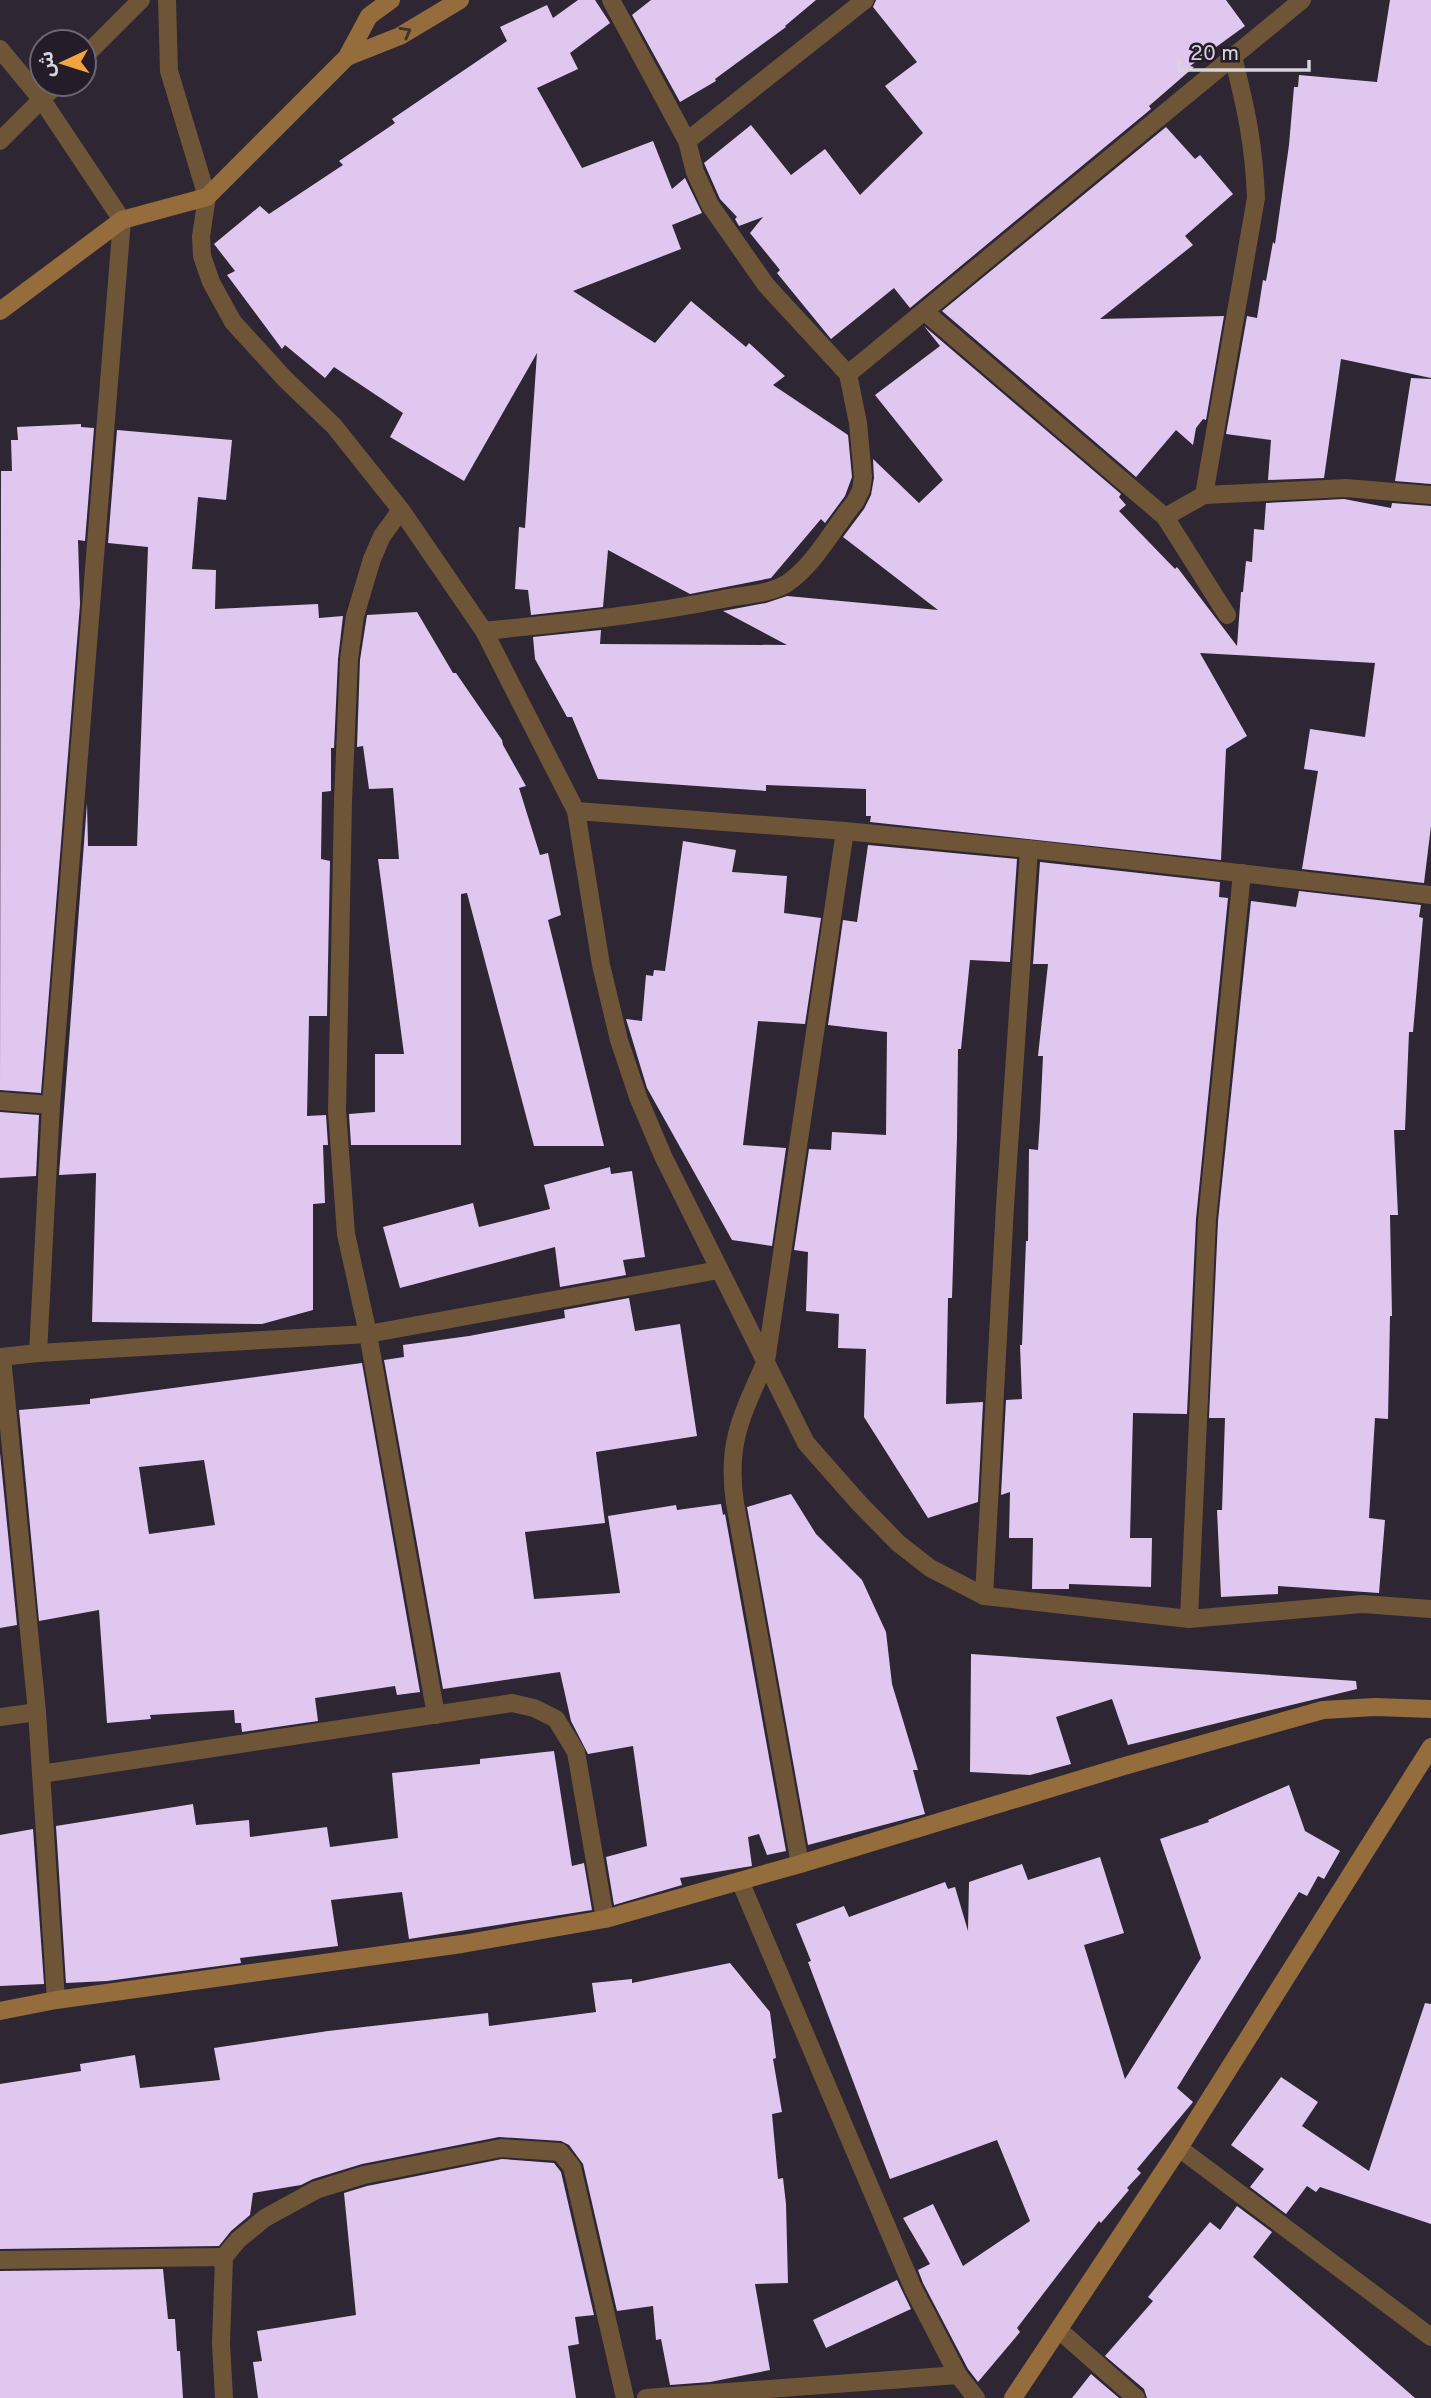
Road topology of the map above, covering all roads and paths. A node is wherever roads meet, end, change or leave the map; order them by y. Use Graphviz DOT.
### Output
graph roads {
  1 [pos="141,0"];
  2 [pos="167,0"];
  3 [pos="391,0"];
  4 [pos="460,0"];
  5 [pos="611,0"];
  6 [pos="865,0"];
  7 [pos="1302,0"];
  8 [pos="98,43"];
  9 [pos="0,49"];
  10 [pos="347,57"];
  11 [pos="1233,57"];
  12 [pos="42,100"];
  13 [pos="0,141"];
  14 [pos="687,141"];
  15 [pos="207,197"];
  16 [pos="122,220"];
  17 [pos="0,311"];
  18 [pos="925,312"];
  19 [pos="848,374"];
  20 [pos="1204,495"];
  21 [pos="1431,495"];
  22 [pos="401,510"];
  23 [pos="1165,517"];
  24 [pos="1227,615"];
  25 [pos="484,631"];
  26 [pos="576,811"];
  27 [pos="845,831"];
  28 [pos="1029,849"];
  29 [pos="1242,873"];
  30 [pos="1431,894"];
  31 [pos="0,1101"];
  32 [pos="51,1105"];
  33 [pos="719,1270"];
  34 [pos="368,1334"];
  35 [pos="38,1353"];
  36 [pos="1,1357"];
  37 [pos="765,1361"];
  38 [pos="984,1596"];
  39 [pos="1431,1609"];
  40 [pos="1189,1619"];
  41 [pos="1431,1709"];
  42 [pos="37,1712"];
  43 [pos="436,1715"];
  44 [pos="0,1717"];
  45 [pos="1431,1747"];
  46 [pos="41,1774"];
  47 [pos="800,1864"];
  48 [pos="740,1881"];
  49 [pos="605,1919"];
  50 [pos="57,2000"];
  51 [pos="0,2011"];
  52 [pos="1179,2148"];
  53 [pos="224,2257"];
  54 [pos="0,2260"];
  55 [pos="1059,2330"];
  56 [pos="1431,2337"];
  57 [pos="958,2375"];
  58 [pos="224,2398"];
  59 [pos="625,2398"];
  60 [pos="646,2398"];
  61 [pos="976,2398"];
  62 [pos="1013,2398"];
  63 [pos="1136,2398"];
  1 -- 8 [label="street"];
  2 -- 15 [label="street"];
  3 -- 10 [label="street"];
  10 -- 4 [label="street, one-way"];
  5 -- 14 [label="street"];
  6 -- 14 [label="street"];
  7 -- 11 [label="street"];
  9 -- 12 [label="street"];
  10 -- 15 [label="street"];
  11 -- 18 [label="street"];
  11 -- 20 [label="street"];
  12 -- 13 [label="street"];
  12 -- 16 [label="street"];
  14 -- 19 [label="street"];
  15 -- 16 [label="street"];
  15 -- 22 [label="street"];
  16 -- 17 [label="street"];
  16 -- 32 [label="street"];
  18 -- 19 [label="street"];
  18 -- 23 [label="street"];
  19 -- 25 [label="street"];
  20 -- 21 [label="street"];
  20 -- 23 [label="street"];
  22 -- 25 [label="street"];
  22 -- 34 [label="street"];
  23 -- 24 [label="street"];
  25 -- 26 [label="street"];
  26 -- 27 [label="street"];
  26 -- 33 [label="street"];
  27 -- 28 [label="street"];
  27 -- 37 [label="street"];
  28 -- 29 [label="street"];
  28 -- 38 [label="street"];
  29 -- 30 [label="street"];
  29 -- 40 [label="street"];
  31 -- 32 [label="street"];
  32 -- 35 [label="street"];
  33 -- 34 [label="street"];
  33 -- 37 [label="street"];
  34 -- 35 [label="street"];
  34 -- 43 [label="street"];
  35 -- 36 [label="street"];
  36 -- 42 [label="street"];
  37 -- 38 [label="street"];
  37 -- 47 [label="street"];
  38 -- 40 [label="street"];
  39 -- 40 [label="street"];
  41 -- 47 [label="street"];
  42 -- 44 [label="street"];
  42 -- 46 [label="street"];
  43 -- 46 [label="street"];
  43 -- 49 [label="street"];
  45 -- 52 [label="street"];
  46 -- 50 [label="street"];
  47 -- 48 [label="street"];
  48 -- 49 [label="street"];
  48 -- 57 [label="street"];
  49 -- 50 [label="street"];
  50 -- 51 [label="street"];
  52 -- 55 [label="street"];
  52 -- 56 [label="street"];
  53 -- 54 [label="street"];
  53 -- 58 [label="street"];
  53 -- 59 [label="street"];
  55 -- 62 [label="street"];
  55 -- 63 [label="street"];
  57 -- 60 [label="street"];
  57 -- 61 [label="street"];
}
